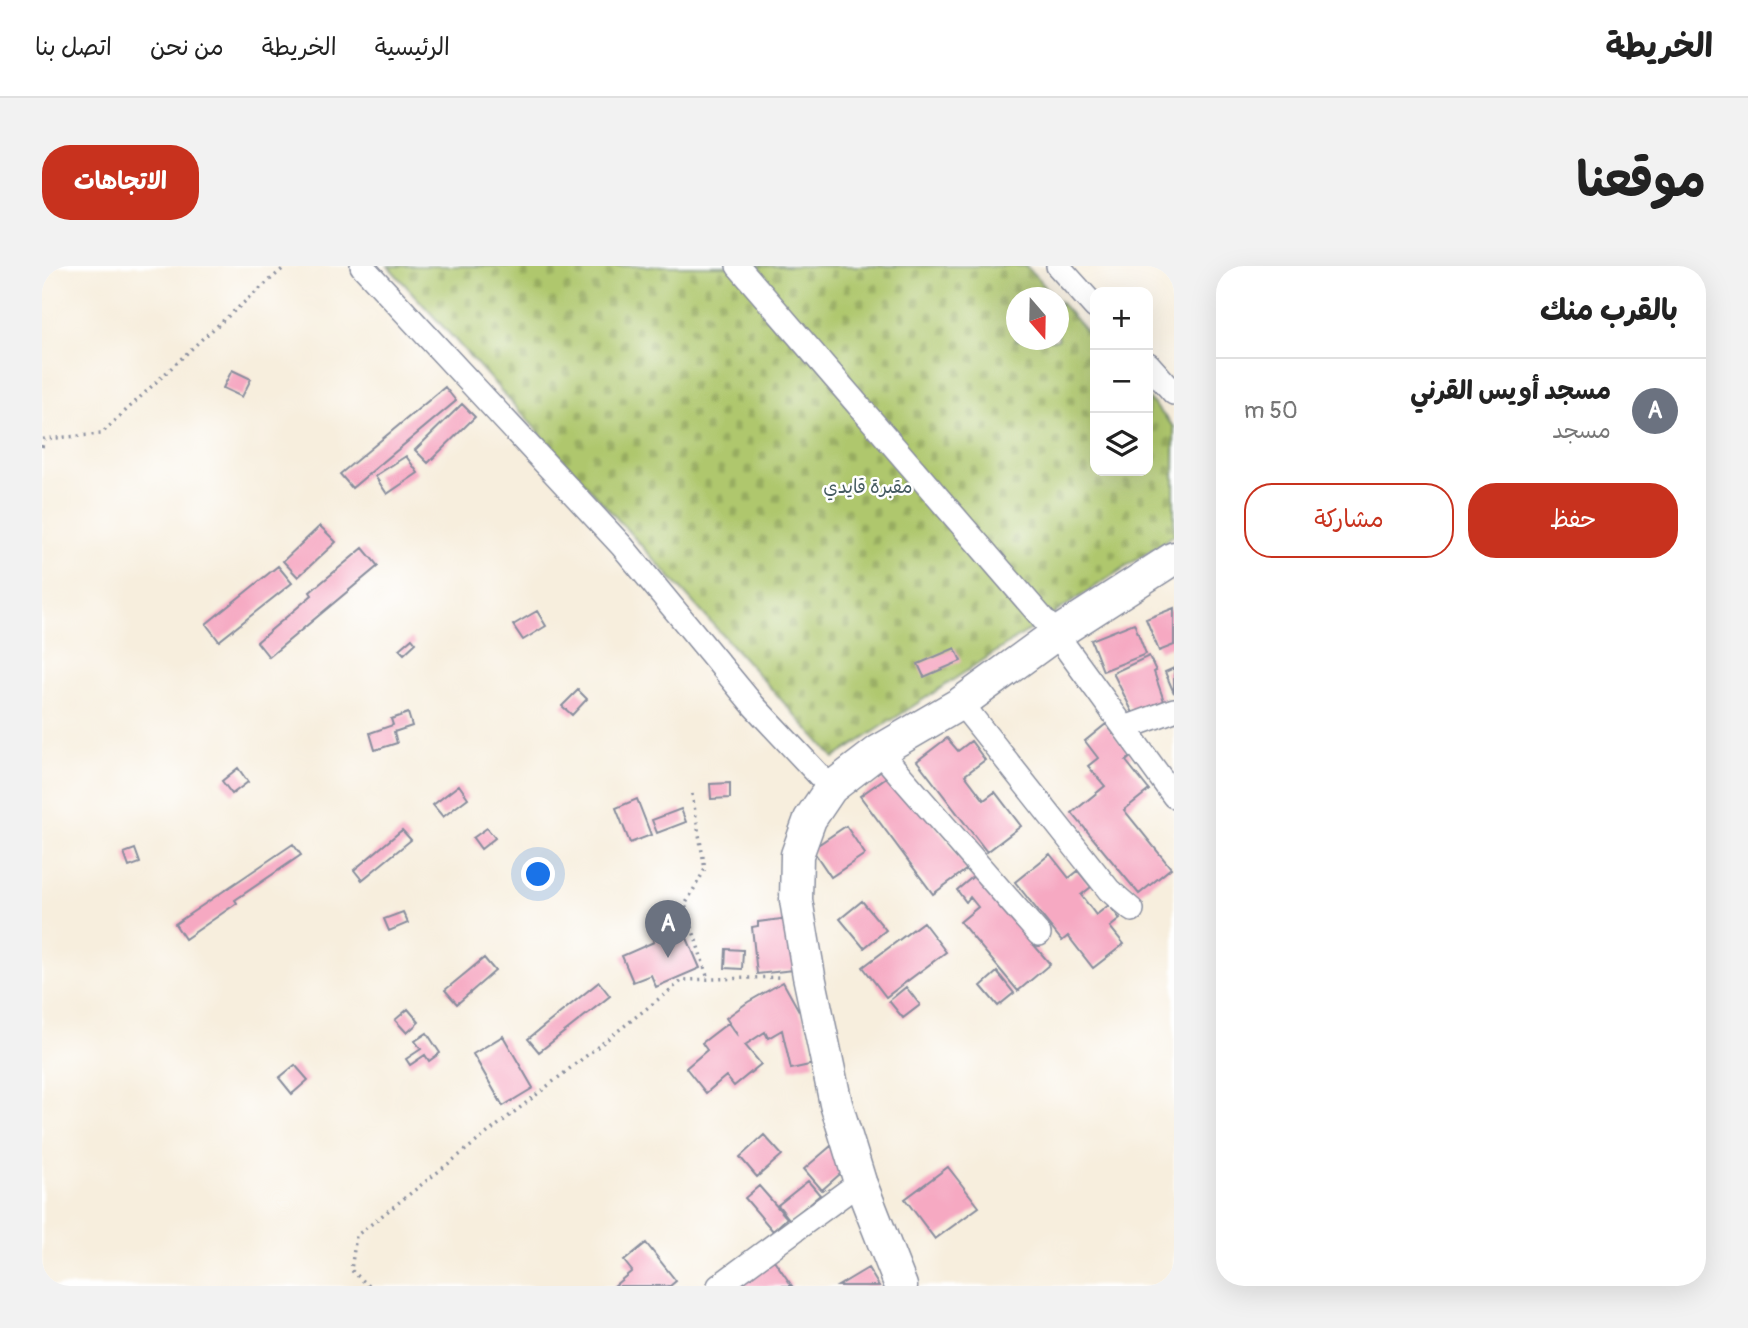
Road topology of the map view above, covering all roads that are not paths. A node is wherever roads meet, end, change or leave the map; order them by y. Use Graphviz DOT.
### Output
graph roads {
  1 [pos="362,266"];
  2 [pos="738,266"];
  3 [pos="1058,266"];
  4 [pos="1090,301"];
  5 [pos="1153,370"];
  6 [pos="1174,393"];
  7 [pos="1174,558"];
  8 [pos="1056,634"];
  9 [pos="961,703"];
  10 [pos="1174,710"];
  11 [pos="1125,728"];
  12 [pos="879,751"];
  13 [pos="831,788"];
  14 [pos="1174,796"];
  15 [pos="1132,910"];
  16 [pos="1039,934"];
  17 [pos="860,1182"];
  18 [pos="719,1286"];
  19 [pos="901,1286"];
  1 -- 13 [label="street"];
  2 -- 8 [label="street"];
  3 -- 4 [label="street"];
  5 -- 6 [label="street"];
  7 -- 8 [label="street"];
  8 -- 9 [label="street"];
  8 -- 11 [label="street"];
  9 -- 12 [label="street"];
  9 -- 15 [label="street"];
  10 -- 11 [label="street"];
  11 -- 14 [label="street"];
  12 -- 13 [label="street"];
  12 -- 16 [label="street"];
  13 -- 17 [label="street"];
  17 -- 18 [label="street"];
  17 -- 19 [label="street"];
}
